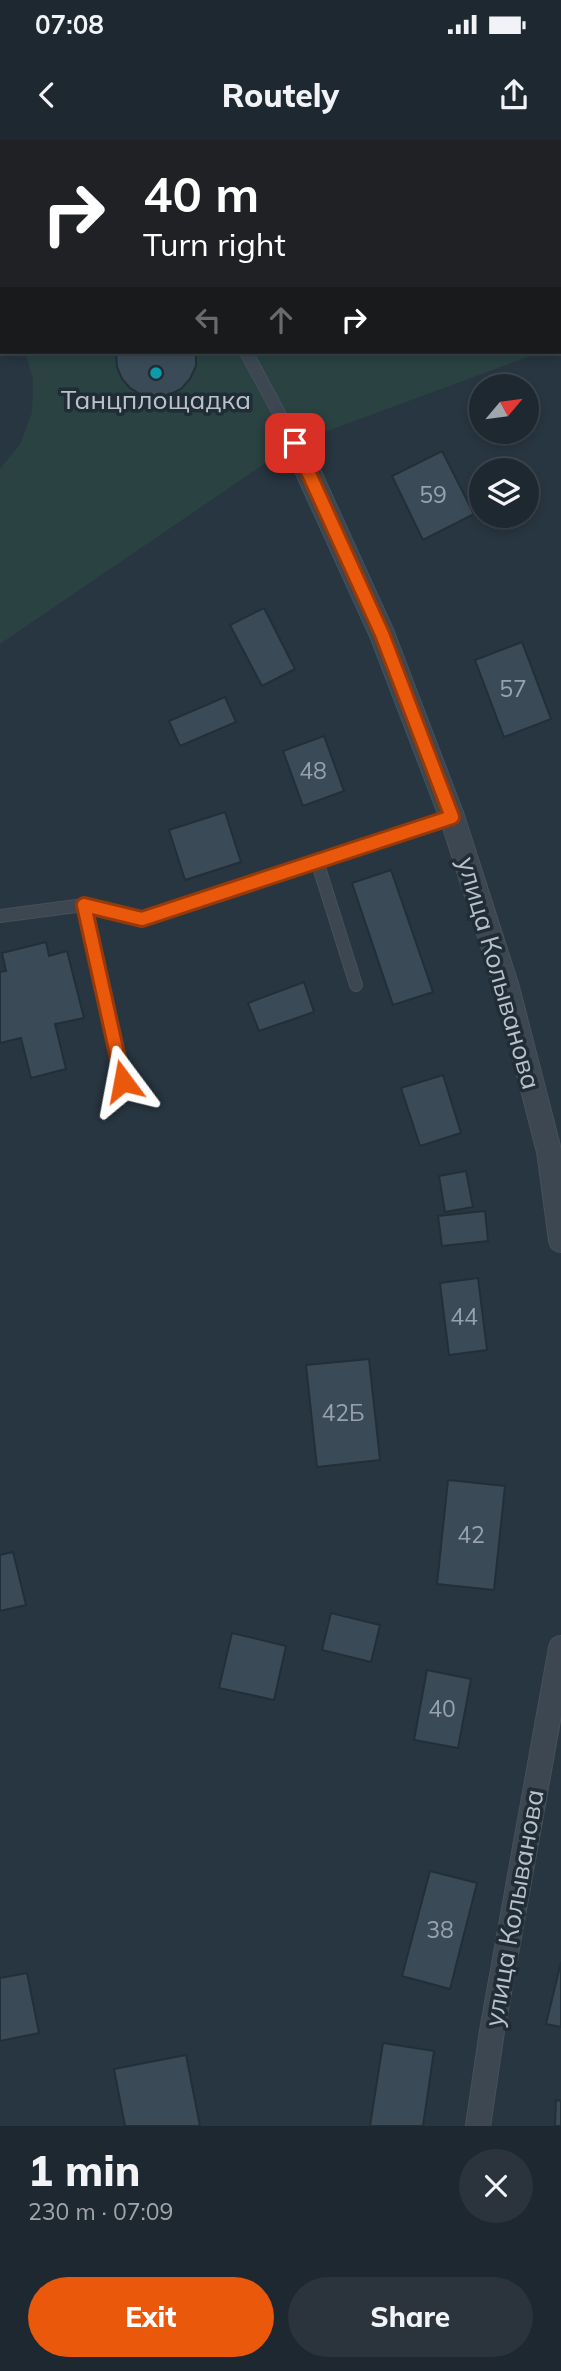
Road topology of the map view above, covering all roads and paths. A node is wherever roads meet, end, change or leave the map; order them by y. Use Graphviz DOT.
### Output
graph roads {
  1 [pos="247,354"];
  2 [pos="295,443"];
  3 [pos="452,817"];
  4 [pos="317,861"];
  5 [pos="84,905"];
  6 [pos="0,916"];
  7 [pos="356,985"];
  8 [pos="123,1081"];
  9 [pos="561,1240"];
  10 [pos="561,1648"];
  11 [pos="478,2126"];
  1 -- 2 [label="lane"];
  2 -- 3 [label="street, улица Колыванова"];
  3 -- 4 [label="lane"];
  3 -- 9 [label="street, улица Колыванова"];
  4 -- 5 [label="lane"];
  4 -- 7 [label="lane"];
  5 -- 6 [label="lane"];
  5 -- 8 [label="lane"];
  10 -- 11 [label="street, улица Колыванова"];
}
